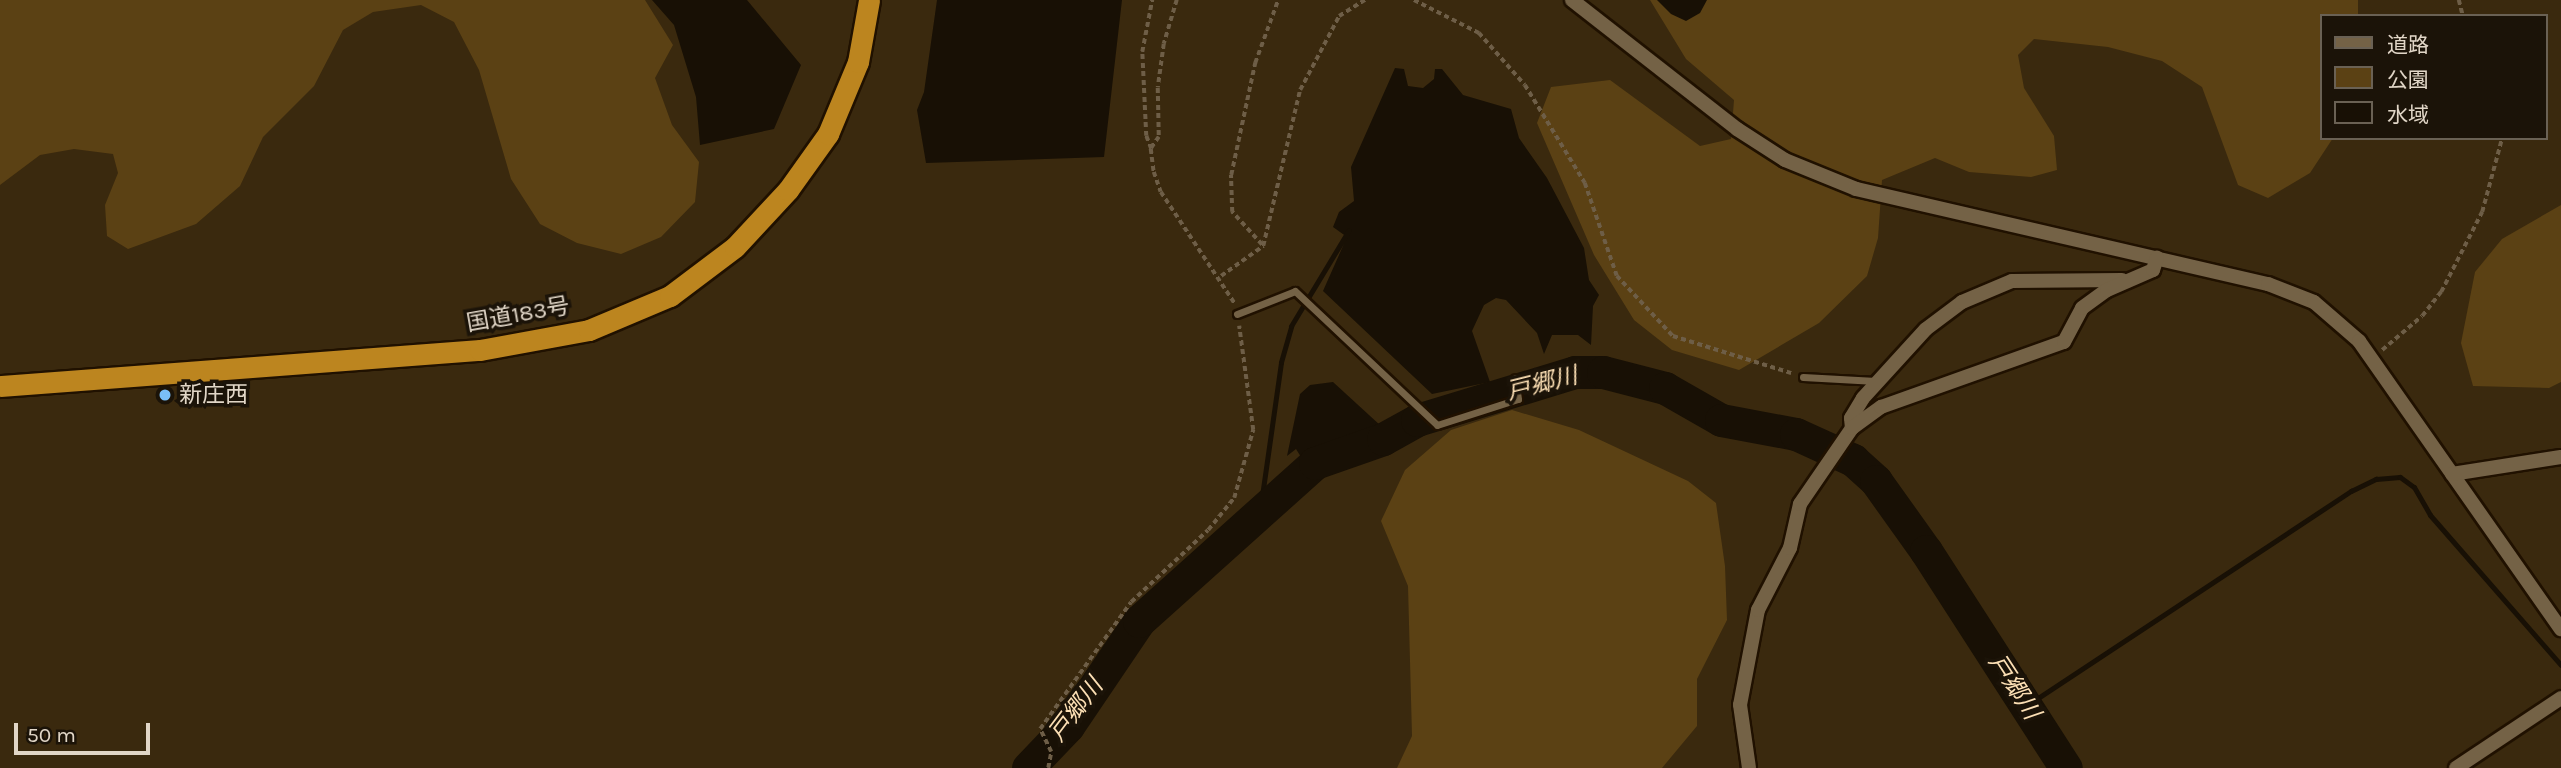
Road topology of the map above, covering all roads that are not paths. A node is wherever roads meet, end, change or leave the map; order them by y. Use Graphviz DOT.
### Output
graph roads {
  1 [pos="869,0"];
  2 [pos="1572,0"];
  3 [pos="2157,258"];
  4 [pos="2130,279"];
  5 [pos="1237,314"];
  6 [pos="1803,377"];
  7 [pos="1515,378"];
  8 [pos="1880,381"];
  9 [pos="0,386"];
  10 [pos="1852,428"];
  11 [pos="2561,457"];
  12 [pos="2452,474"];
  13 [pos="2561,629"];
  14 [pos="2561,698"];
  15 [pos="1749,768"];
  16 [pos="2456,768"];
  1 -- 9 [label="highway, 国道183号"];
  2 -- 3 [label="street"];
  3 -- 4 [label="street"];
  3 -- 12 [label="street"];
  4 -- 8 [label="street"];
  4 -- 10 [label="street"];
  5 -- 7 [label="lane"];
  6 -- 8 [label="lane"];
  8 -- 10 [label="street"];
  10 -- 15 [label="street"];
  11 -- 12 [label="street"];
  12 -- 13 [label="street"];
  14 -- 16 [label="street"];
}
